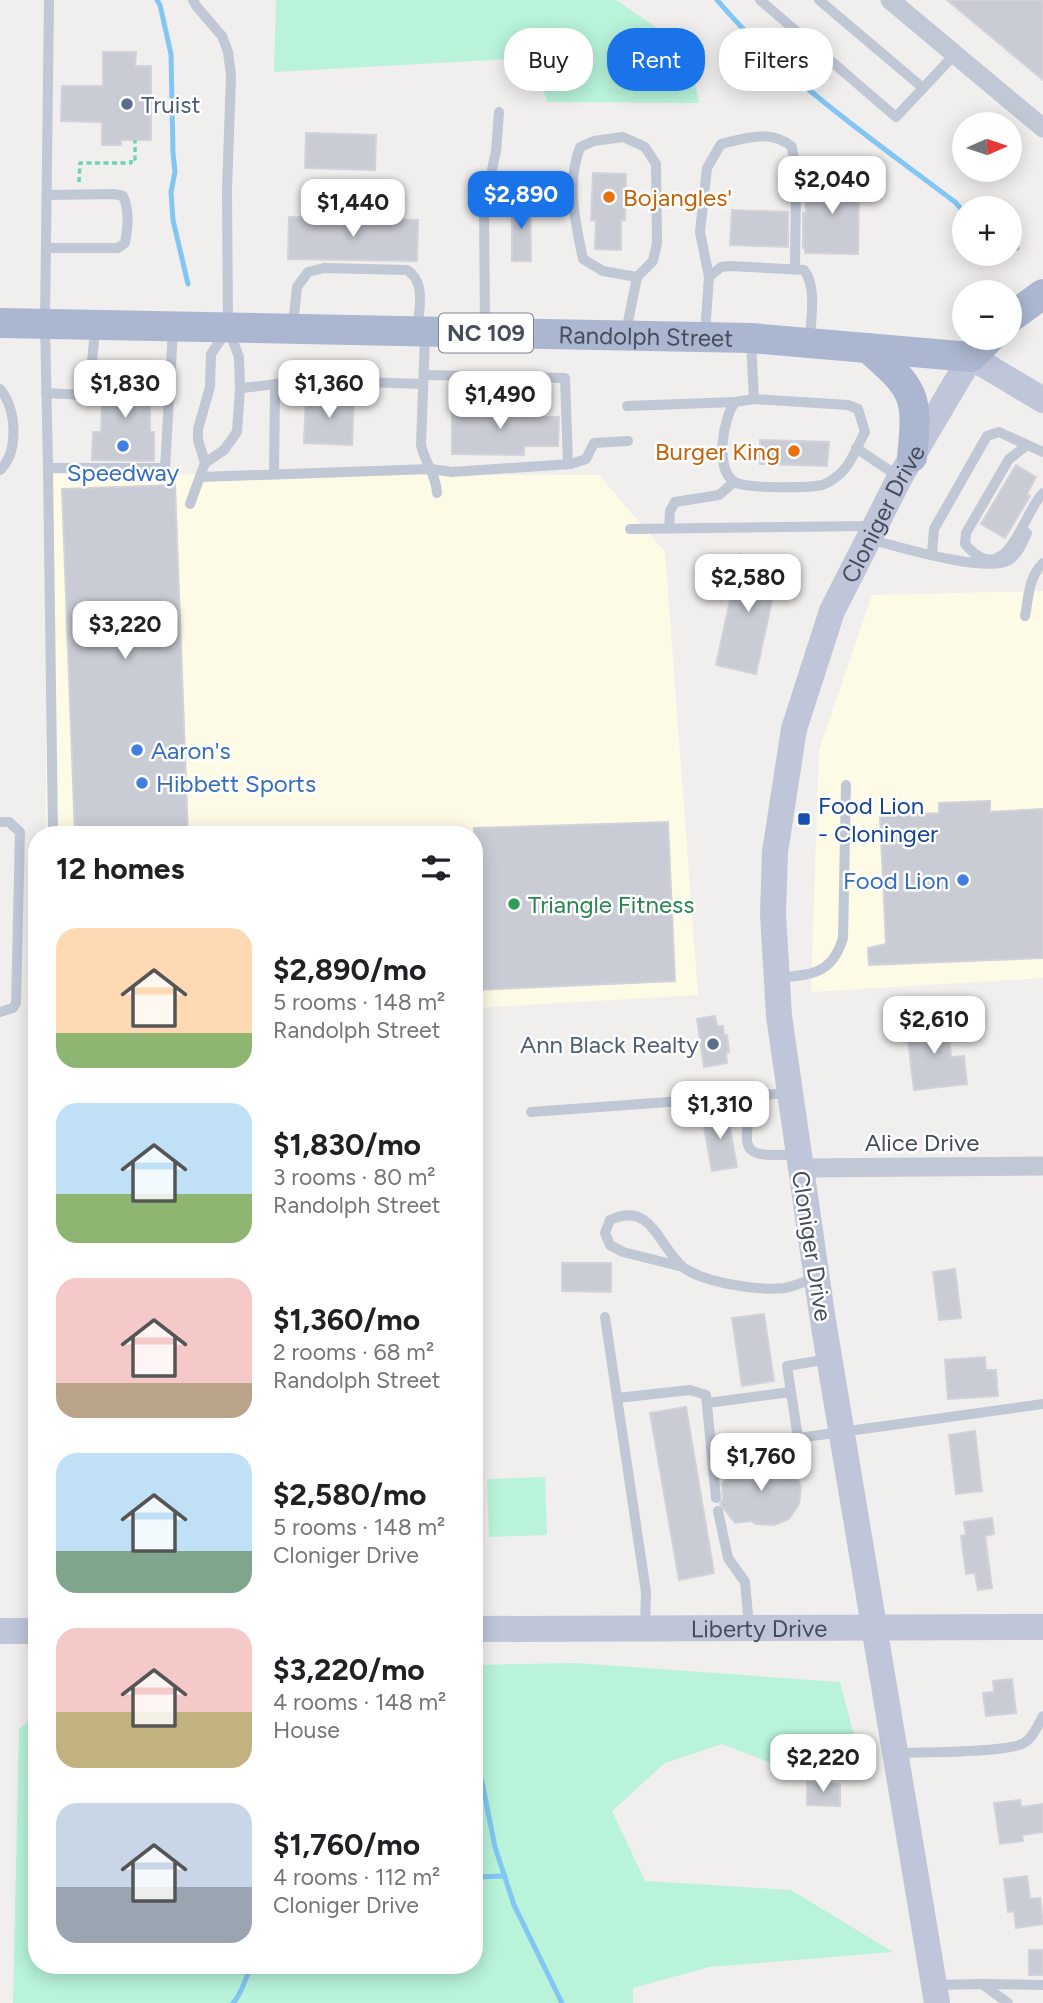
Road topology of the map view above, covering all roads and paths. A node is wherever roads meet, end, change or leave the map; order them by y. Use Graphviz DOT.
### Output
graph roads {
  1 [pos="49,0"];
  2 [pos="193,0"];
  3 [pos="760,0"];
  4 [pos="819,0"];
  5 [pos="890,0"];
  6 [pos="955,54"];
  7 [pos="923,88"];
  8 [pos="499,112"];
  9 [pos="1043,128"];
  10 [pos="135,140"];
  11 [pos="79,194"];
  12 [pos="48,195"];
  13 [pos="47,248"];
  14 [pos="795,269"];
  15 [pos="638,277"];
  16 [pos="709,277"];
  17 [pos="1043,294"];
  18 [pos="1022,309"];
  19 [pos="0,323"];
  20 [pos="46,323"];
  21 [pos="95,325"];
  22 [pos="173,327"];
  23 [pos="228,328"];
  24 [pos="292,330"];
  25 [pos="421,332"];
  26 [pos="485,333"];
  27 [pos="625,336"];
  28 [pos="705,337"];
  29 [pos="751,338"];
  30 [pos="810,343"];
  31 [pos="952,347"];
  32 [pos="868,348"];
  33 [pos="979,350"];
  34 [pos="985,350"];
  35 [pos="423,379"];
  36 [pos="275,386"];
  37 [pos="240,388"];
  38 [pos="0,389"];
  39 [pos="46,393"];
  40 [pos="89,396"];
  41 [pos="102,396"];
  42 [pos="150,396"];
  43 [pos="170,398"];
  44 [pos="754,399"];
  45 [pos="1043,400"];
  46 [pos="735,402"];
  47 [pos="627,406"];
  48 [pos="628,441"];
  49 [pos="1027,446"];
  50 [pos="856,448"];
  51 [pos="1043,452"];
  52 [pos="205,463"];
  53 [pos="568,464"];
  54 [pos="906,467"];
  55 [pos="48,468"];
  56 [pos="432,469"];
  57 [pos="0,470"];
  58 [pos="274,474"];
  59 [pos="200,477"];
  60 [pos="734,482"];
  61 [pos="437,493"];
  62 [pos="1043,493"];
  63 [pos="1043,503"];
  64 [pos="190,504"];
  65 [pos="669,528"];
  66 [pos="630,529"];
  67 [pos="872,532"];
  68 [pos="932,554"];
  69 [pos="1043,563"];
  70 [pos="1025,616"];
  71 [pos="846,785"];
  72 [pos="0,822"];
  73 [pos="53,826"];
  74 [pos="777,979"];
  75 [pos="0,1012"];
  76 [pos="790,1093"];
  77 [pos="752,1096"];
  78 [pos="531,1112"];
  79 [pos="799,1161"];
  80 [pos="1043,1166"];
  81 [pos="683,1267"];
  82 [pos="817,1278"];
  83 [pos="605,1317"];
  84 [pos="830,1359"];
  85 [pos="791,1392"];
  86 [pos="617,1398"];
  87 [pos="707,1402"];
  88 [pos="1043,1404"];
  89 [pos="842,1431"];
  90 [pos="716,1498"];
  91 [pos="718,1510"];
  92 [pos="1043,1627"];
  93 [pos="750,1628"];
  94 [pos="875,1628"];
  95 [pos="483,1629"];
  96 [pos="645,1629"];
  97 [pos="28,1630"];
  98 [pos="0,1631"];
  99 [pos="1043,1716"];
  100 [pos="896,1753"];
  101 [pos="982,1984"];
  102 [pos="1043,1985"];
  103 [pos="935,1994"];
  104 [pos="1008,2003"];
  1 -- 12 [label="lane"];
  2 -- 23 [label="lane"];
  3 -- 7 [label="lane"];
  4 -- 7 [label="lane"];
  5 -- 6 [label="street"];
  6 -- 7 [label="lane"];
  6 -- 9 [label="street"];
  8 -- 26 [label="lane"];
  10 -- 11 [label="path"];
  11 -- 12 [label="lane"];
  11 -- 13 [label="lane"];
  12 -- 13 [label="lane"];
  13 -- 20 [label="lane"];
  14 -- 16 [label="lane"];
  14 -- 16 [label="lane"];
  14 -- 30 [label="lane"];
  15 -- 15 [label="lane"];
  15 -- 27 [label="lane"];
  16 -- 28 [label="lane"];
  17 -- 18 [label="main road"];
  19 -- 20 [label="main road, Randolph Street / NC 109"];
  20 -- 21 [label="main road, Randolph Street / NC 109"];
  20 -- 39 [label="lane"];
  21 -- 22 [label="main road, Randolph Street / NC 109"];
  21 -- 40 [label="lane"];
  22 -- 23 [label="main road, Randolph Street / NC 109"];
  22 -- 43 [label="lane"];
  23 -- 24 [label="main road, Randolph Street / NC 109"];
  23 -- 37 [label="lane"];
  23 -- 52 [label="lane"];
  24 -- 25 [label="main road, Randolph Street / NC 109"];
  24 -- 25 [label="lane"];
  25 -- 26 [label="main road, Randolph Street / NC 109"];
  25 -- 35 [label="lane"];
  26 -- 27 [label="main road, Randolph Street / NC 109"];
  27 -- 28 [label="main road, Randolph Street / NC 109"];
  28 -- 29 [label="main road, Randolph Street / NC 109"];
  29 -- 30 [label="main road, Randolph Street / NC 109"];
  29 -- 44 [label="lane"];
  30 -- 32 [label="main road, Randolph Street / NC 109"];
  31 -- 32 [label="main road, Randolph Street / NC 109"];
  32 -- 54 [label="main road"];
  33 -- 54 [label="main road, Cloniger Drive"];
  34 -- 45 [label="main road"];
  35 -- 36 [label="lane"];
  35 -- 53 [label="lane"];
  35 -- 56 [label="lane"];
  36 -- 37 [label="lane"];
  36 -- 58 [label="lane"];
  37 -- 52 [label="lane"];
  38 -- 57 [label="lane"];
  39 -- 40 [label="lane"];
  39 -- 55 [label="lane"];
  40 -- 41 [label="lane"];
  42 -- 43 [label="lane"];
  43 -- 55 [label="lane"];
  44 -- 46 [label="lane"];
  44 -- 50 [label="lane"];
  46 -- 47 [label="lane"];
  46 -- 60 [label="lane"];
  48 -- 53 [label="lane"];
  49 -- 51 [label="lane"];
  49 -- 62 [label="lane"];
  49 -- 68 [label="lane"];
  50 -- 54 [label="lane"];
  50 -- 60 [label="lane"];
  52 -- 59 [label="lane"];
  53 -- 56 [label="lane"];
  54 -- 67 [label="main road, Cloniger Drive"];
  55 -- 73 [label="lane"];
  56 -- 58 [label="lane"];
  56 -- 61 [label="lane"];
  58 -- 59 [label="lane"];
  59 -- 64 [label="lane"];
  60 -- 65 [label="lane"];
  63 -- 68 [label="lane"];
  65 -- 66 [label="lane"];
  65 -- 67 [label="lane"];
  67 -- 68 [label="lane"];
  67 -- 74 [label="main road, Cloniger Drive"];
  69 -- 70 [label="lane"];
  71 -- 74 [label="lane"];
  72 -- 75 [label="lane"];
  74 -- 76 [label="main road, Cloniger Drive"];
  76 -- 77 [label="lane"];
  76 -- 79 [label="main road, Cloniger Drive"];
  77 -- 78 [label="lane"];
  77 -- 79 [label="lane"];
  79 -- 80 [label="street, Alice Drive"];
  79 -- 82 [label="main road, Cloniger Drive"];
  81 -- 81 [label="lane"];
  81 -- 82 [label="lane"];
  82 -- 84 [label="main road, Cloniger Drive"];
  83 -- 86 [label="lane"];
  84 -- 85 [label="lane"];
  84 -- 89 [label="main road, Cloniger Drive"];
  85 -- 87 [label="lane"];
  85 -- 89 [label="lane"];
  86 -- 87 [label="lane"];
  86 -- 96 [label="lane"];
  87 -- 90 [label="lane"];
  88 -- 89 [label="lane"];
  89 -- 94 [label="main road, Cloniger Drive"];
  91 -- 93 [label="lane"];
  92 -- 94 [label="main road, Liberty Drive"];
  93 -- 94 [label="main road, Liberty Drive"];
  93 -- 96 [label="main road, Liberty Drive"];
  94 -- 100 [label="main road, Cloniger Drive"];
  95 -- 96 [label="main road, Liberty Drive"];
  97 -- 98 [label="main road"];
  99 -- 100 [label="lane"];
  100 -- 103 [label="main road, Cloniger Drive"];
  101 -- 102 [label="lane"];
  101 -- 103 [label="lane"];
  101 -- 104 [label="lane"];
}
